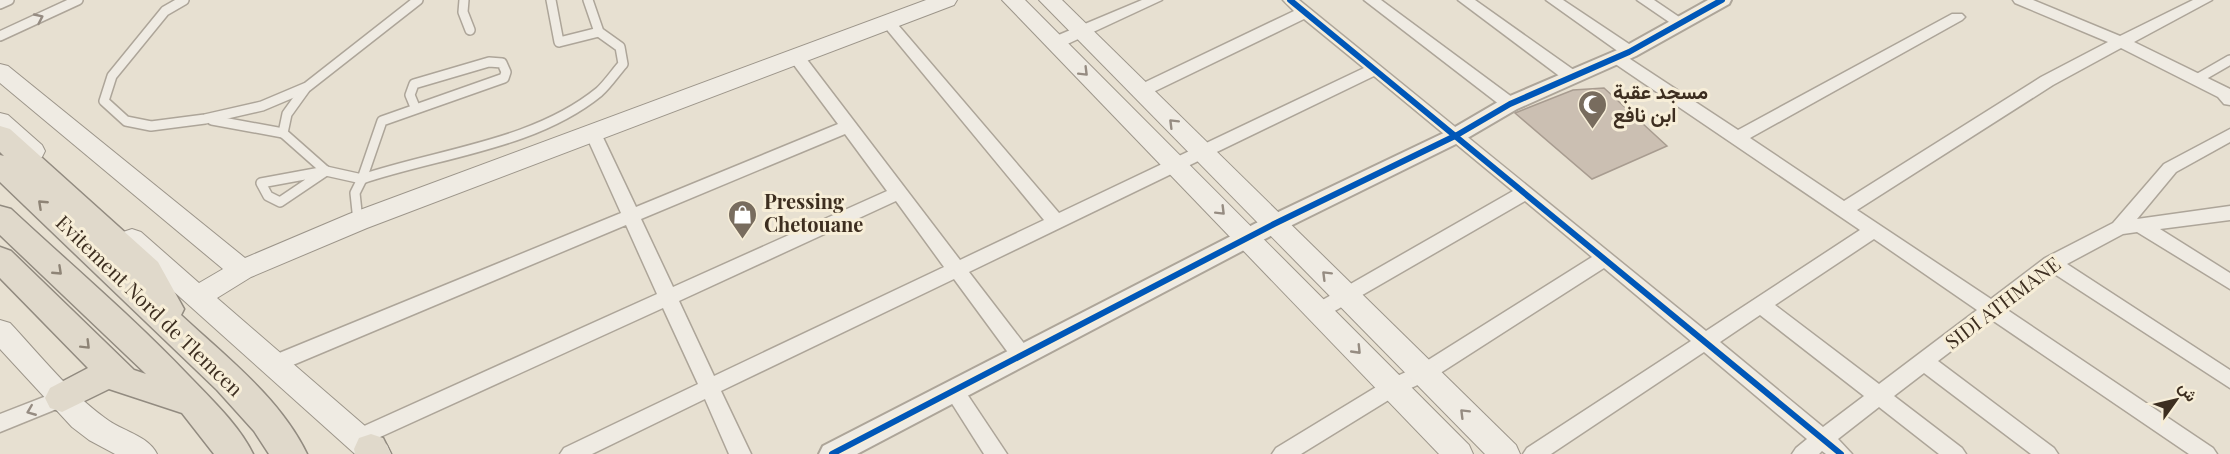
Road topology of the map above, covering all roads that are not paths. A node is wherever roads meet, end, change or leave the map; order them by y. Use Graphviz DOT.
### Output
graph roads {
  1 [pos="9,0"];
  2 [pos="78,0"];
  3 [pos="184,0"];
  4 [pos="418,0"];
  5 [pos="464,0"];
  6 [pos="551,0"];
  7 [pos="588,0"];
  8 [pos="946,0"];
  9 [pos="1013,0"];
  10 [pos="1050,0"];
  11 [pos="1155,0"];
  12 [pos="1290,0"];
  13 [pos="1371,0"];
  14 [pos="1465,0"];
  15 [pos="1553,0"];
  16 [pos="1644,0"];
  17 [pos="1722,0"];
  18 [pos="2020,0"];
  19 [pos="2205,0"];
  20 [pos="0,4"];
  21 [pos="1305,12"];
  22 [pos="1957,17"];
  23 [pos="888,22"];
  24 [pos="1680,23"];
  25 [pos="470,30"];
  26 [pos="1080,30"];
  27 [pos="599,32"];
  28 [pos="0,36"];
  29 [pos="2121,42"];
  30 [pos="1055,43"];
  31 [pos="1623,54"];
  32 [pos="796,57"];
  33 [pos="2230,60"];
  34 [pos="1374,70"];
  35 [pos="0,71"];
  36 [pos="1572,77"];
  37 [pos="2197,80"];
  38 [pos="307,87"];
  39 [pos="1141,90"];
  40 [pos="2230,100"];
  41 [pos="1510,104"];
  42 [pos="415,107"];
  43 [pos="205,119"];
  44 [pos="0,121"];
  45 [pos="848,126"];
  46 [pos="283,133"];
  47 [pos="593,134"];
  48 [pos="1457,135"];
  49 [pos="2230,135"];
  50 [pos="0,136"];
  51 [pos="1737,138"];
  52 [pos="1202,152"];
  53 [pos="0,165"];
  54 [pos="1175,165"];
  55 [pos="326,171"];
  56 [pos="362,179"];
  57 [pos="898,193"];
  58 [pos="1524,193"];
  59 [pos="1844,210"];
  60 [pos="2230,213"];
  61 [pos="631,216"];
  62 [pos="0,217"];
  63 [pos="358,221"];
  64 [pos="1056,222"];
  65 [pos="1274,224"];
  66 [pos="2139,225"];
  67 [pos="2119,228"];
  68 [pos="1874,230"];
  69 [pos="1249,239"];
  70 [pos="0,259"];
  71 [pos="1604,259"];
  72 [pos="2052,263"];
  73 [pos="242,270"];
  74 [pos="956,270"];
  75 [pos="2230,282"];
  76 [pos="1346,295"];
  77 [pos="197,297"];
  78 [pos="668,297"];
  79 [pos="1761,305"];
  80 [pos="1992,309"];
  81 [pos="1319,311"];
  82 [pos="0,331"];
  83 [pos="183,335"];
  84 [pos="1705,342"];
  85 [pos="1022,356"];
  86 [pos="1924,362"];
  87 [pos="274,364"];
  88 [pos="112,371"];
  89 [pos="1424,373"];
  90 [pos="2230,380"];
  91 [pos="1393,387"];
  92 [pos="710,388"];
  93 [pos="954,391"];
  94 [pos="1880,396"];
  95 [pos="62,398"];
  96 [pos="194,403"];
  97 [pos="0,423"];
  98 [pos="1823,439"];
  99 [pos="370,449"];
  100 [pos="142,454"];
  101 [pos="235,454"];
  102 [pos="289,454"];
  103 [pos="571,454"];
  104 [pos="740,454"];
  105 [pos="832,454"];
  106 [pos="996,454"];
  107 [pos="1283,454"];
  108 [pos="1458,454"];
  109 [pos="1506,454"];
  110 [pos="1534,454"];
  111 [pos="1803,454"];
  112 [pos="1841,454"];
  113 [pos="1955,454"];
  114 [pos="2047,454"];
  115 [pos="2206,454"];
  1 -- 20 [label="lane"];
  28 -- 2 [label="lane, one-way"];
  3 -- 43 [label="lane"];
  4 -- 38 [label="lane"];
  5 -- 25 [label="lane"];
  6 -- 27 [label="lane"];
  7 -- 27 [label="lane"];
  8 -- 23 [label="main road"];
  9 -- 30 [label="main road"];
  10 -- 26 [label="main road"];
  11 -- 26 [label="street"];
  12 -- 21 [label="street"];
  13 -- 41 [label="street"];
  14 -- 36 [label="street"];
  15 -- 31 [label="street"];
  16 -- 24 [label="street"];
  17 -- 24 [label="street"];
  18 -- 29 [label="street"];
  19 -- 29 [label="street"];
  21 -- 34 [label="street"];
  21 -- 39 [label="street"];
  22 -- 51 [label="street"];
  23 -- 32 [label="main road"];
  23 -- 64 [label="street"];
  24 -- 31 [label="street"];
  26 -- 30 [label="street"];
  26 -- 39 [label="main road"];
  27 -- 56 [label="lane"];
  29 -- 37 [label="street"];
  29 -- 59 [label="street"];
  30 -- 54 [label="main road, one-way"];
  31 -- 36 [label="street"];
  31 -- 51 [label="street"];
  32 -- 45 [label="street"];
  32 -- 47 [label="main road"];
  33 -- 37 [label="lane"];
  34 -- 48 [label="street"];
  34 -- 52 [label="street"];
  35 -- 73 [label="main road"];
  36 -- 41 [label="street"];
  37 -- 40 [label="street"];
  38 -- 43 [label="lane"];
  38 -- 46 [label="lane"];
  52 -- 39 [label="main road, one-way"];
  41 -- 48 [label="street"];
  42 -- 42 [label="lane"];
  42 -- 56 [label="lane"];
  43 -- 46 [label="lane"];
  44 -- 77 [label="main road"];
  45 -- 57 [label="street"];
  45 -- 61 [label="street"];
  46 -- 55 [label="lane"];
  47 -- 61 [label="street"];
  47 -- 63 [label="main road"];
  48 -- 58 [label="street"];
  48 -- 65 [label="street"];
  49 -- 67 [label="street"];
  50 -- 83 [label="highway"];
  51 -- 59 [label="street"];
  52 -- 54 [label="street"];
  52 -- 65 [label="main road"];
  83 -- 53 [label="highway, Evitement Nord de Tlemcen, one-way"];
  54 -- 64 [label="street"];
  54 -- 69 [label="main road, one-way"];
  55 -- 55 [label="lane"];
  55 -- 56 [label="lane"];
  56 -- 63 [label="lane"];
  57 -- 74 [label="street"];
  57 -- 78 [label="street"];
  58 -- 71 [label="street"];
  58 -- 76 [label="street"];
  59 -- 68 [label="street"];
  60 -- 66 [label="street, SIDI ATHMANE"];
  61 -- 78 [label="street"];
  61 -- 87 [label="street"];
  62 -- 96 [label="highway, Evitement Nord de Tlemcen, one-way"];
  63 -- 73 [label="main road"];
  64 -- 74 [label="street"];
  65 -- 69 [label="street"];
  76 -- 65 [label="main road, one-way"];
  66 -- 67 [label="street, SIDI ATHMANE"];
  66 -- 75 [label="street"];
  67 -- 72 [label="street, SIDI ATHMANE"];
  68 -- 79 [label="street"];
  68 -- 80 [label="street"];
  69 -- 81 [label="main road"];
  69 -- 85 [label="street"];
  70 -- 88 [label="highway, one-way"];
  71 -- 84 [label="street"];
  71 -- 89 [label="street"];
  72 -- 80 [label="street, SIDI ATHMANE"];
  72 -- 90 [label="street"];
  73 -- 77 [label="main road"];
  74 -- 85 [label="street"];
  74 -- 92 [label="street"];
  76 -- 81 [label="street"];
  76 -- 89 [label="main road"];
  77 -- 87 [label="main road"];
  78 -- 92 [label="street"];
  78 -- 99 [label="street"];
  79 -- 84 [label="street"];
  79 -- 94 [label="street"];
  80 -- 86 [label="street, SIDI ATHMANE"];
  80 -- 115 [label="street"];
  81 -- 91 [label="main road, one-way"];
  82 -- 95 [label="main road"];
  83 -- 102 [label="highway, Evitement Nord de Tlemcen"];
  84 -- 98 [label="street"];
  84 -- 110 [label="street"];
  85 -- 93 [label="street"];
  86 -- 94 [label="street, SIDI ATHMANE"];
  86 -- 114 [label="street"];
  87 -- 99 [label="main road"];
  88 -- 95 [label="highway"];
  88 -- 96 [label="highway"];
  89 -- 91 [label="street"];
  109 -- 89 [label="main road, one-way"];
  91 -- 107 [label="street"];
  91 -- 108 [label="main road"];
  92 -- 103 [label="street"];
  92 -- 104 [label="street"];
  93 -- 105 [label="street"];
  93 -- 106 [label="street"];
  94 -- 98 [label="street, SIDI ATHMANE"];
  94 -- 113 [label="street"];
  95 -- 97 [label="street, one-way"];
  95 -- 100 [label="main road"];
  96 -- 101 [label="highway, Evitement Nord de Tlemcen"];
  98 -- 111 [label="street, SIDI ATHMANE"];
  98 -- 112 [label="street"];
}
